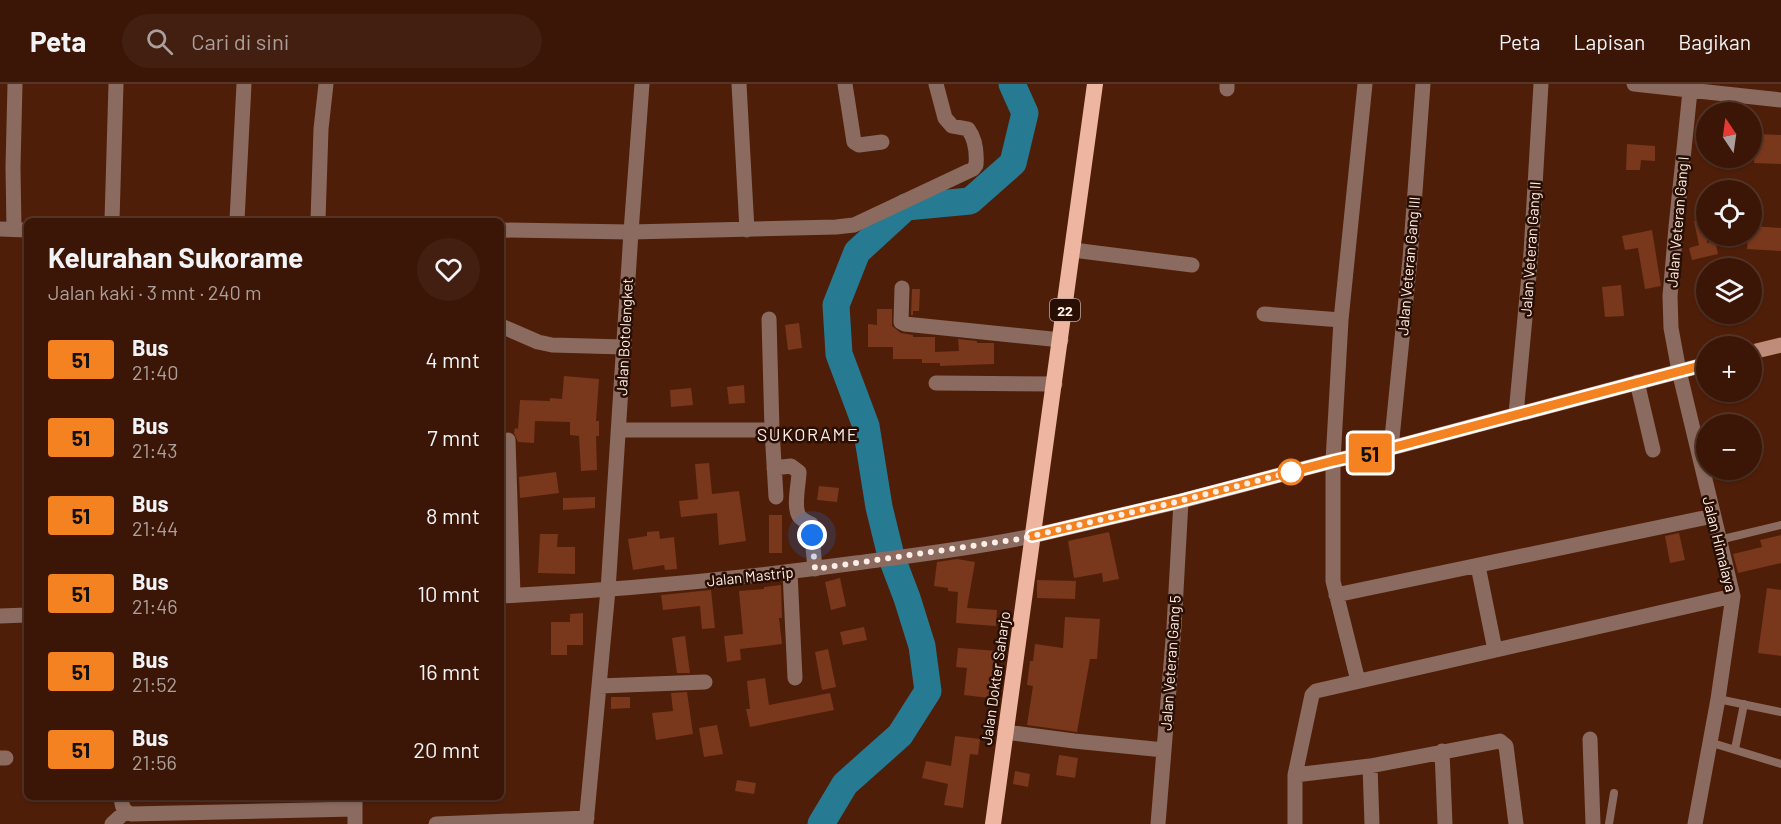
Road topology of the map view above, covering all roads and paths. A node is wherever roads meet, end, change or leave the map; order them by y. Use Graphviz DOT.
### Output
graph roads {
  1 [pos="15,84"];
  2 [pos="116,84"];
  3 [pos="244,84"];
  4 [pos="326,84"];
  5 [pos="642,84"];
  6 [pos="740,84"];
  7 [pos="845,84"];
  8 [pos="936,84"];
  9 [pos="1095,84"];
  10 [pos="1365,84"];
  11 [pos="1423,84"];
  12 [pos="1541,84"];
  13 [pos="1634,84"];
  14 [pos="1690,91"];
  15 [pos="1781,100"];
  16 [pos="882,142"];
  17 [pos="112,218"];
  18 [pos="237,218"];
  19 [pos="318,218"];
  20 [pos="14,229"];
  21 [pos="504,230"];
  22 [pos="747,230"];
  23 [pos="631,232"];
  24 [pos="1073,250"];
  25 [pos="1192,265"];
  26 [pos="902,288"];
  27 [pos="1264,314"];
  28 [pos="769,319"];
  29 [pos="1341,320"];
  30 [pos="504,327"];
  31 [pos="1060,340"];
  32 [pos="1781,345"];
  33 [pos="624,347"];
  34 [pos="1762,350"];
  35 [pos="1696,367"];
  36 [pos="1679,371"];
  37 [pos="1637,382"];
  38 [pos="936,383"];
  39 [pos="1054,384"];
  40 [pos="1516,414"];
  41 [pos="619,430"];
  42 [pos="772,430"];
  43 [pos="508,440"];
  44 [pos="1391,448"];
  45 [pos="1653,450"];
  46 [pos="1333,461"];
  47 [pos="774,468"];
  48 [pos="776,497"];
  49 [pos="1180,501"];
  50 [pos="1713,516"];
  51 [pos="1781,525"];
  52 [pos="1032,536"];
  53 [pos="1719,540"];
  54 [pos="1478,566"];
  55 [pos="815,569"];
  56 [pos="790,572"];
  57 [pos="608,590"];
  58 [pos="1336,595"];
  59 [pos="507,596"];
  60 [pos="1733,597"];
  61 [pos="24,615"];
  62 [pos="0,616"];
  63 [pos="1495,650"];
  64 [pos="795,678"];
  65 [pos="705,681"];
  66 [pos="1358,681"];
  67 [pos="599,686"];
  68 [pos="1718,699"];
  69 [pos="1744,704"];
  70 [pos="1781,712"];
  71 [pos="1005,732"];
  72 [pos="1590,739"];
  73 [pos="1709,742"];
  74 [pos="1735,749"];
  75 [pos="1164,750"];
  76 [pos="1442,752"];
  77 [pos="1781,764"];
  78 [pos="1370,766"];
  79 [pos="1295,775"];
  80 [pos="1614,793"];
  81 [pos="122,800"];
  82 [pos="355,810"];
  83 [pos="125,812"];
  84 [pos="586,821"];
  85 [pos="112,824"];
  86 [pos="436,824"];
  87 [pos="993,824"];
  88 [pos="1158,824"];
  89 [pos="1295,824"];
  90 [pos="1372,824"];
  91 [pos="1445,824"];
  92 [pos="1516,824"];
  93 [pos="1593,824"];
  94 [pos="1609,824"];
  95 [pos="1695,824"];
  1 -- 20 [label="street"];
  2 -- 17 [label="street"];
  3 -- 18 [label="street"];
  4 -- 19 [label="street"];
  5 -- 23 [label="street, Jalan Botolengket"];
  6 -- 22 [label="street"];
  7 -- 16 [label="street"];
  8 -- 22 [label="street"];
  9 -- 24 [label="highway, 22"];
  10 -- 29 [label="street"];
  11 -- 44 [label="street, Jalan Veteran Gang III"];
  12 -- 40 [label="street, Jalan Veteran Gang II"];
  13 -- 14 [label="street"];
  14 -- 15 [label="street"];
  14 -- 36 [label="street, Jalan Veteran Gang I"];
  21 -- 23 [label="street"];
  22 -- 23 [label="street"];
  23 -- 33 [label="street, Jalan Botolengket"];
  24 -- 25 [label="street"];
  24 -- 31 [label="highway, 22"];
  26 -- 31 [label="street"];
  27 -- 29 [label="street"];
  28 -- 42 [label="street"];
  29 -- 46 [label="street"];
  30 -- 33 [label="street"];
  31 -- 39 [label="highway, 22"];
  32 -- 34 [label="main road"];
  33 -- 41 [label="street, Jalan Botolengket"];
  35 -- 36 [label="main road"];
  36 -- 37 [label="main road"];
  36 -- 50 [label="street, Jalan Himalaya"];
  37 -- 40 [label="main road"];
  37 -- 45 [label="street"];
  38 -- 39 [label="street"];
  39 -- 52 [label="highway, 22"];
  40 -- 44 [label="main road"];
  41 -- 42 [label="street"];
  41 -- 57 [label="street, Jalan Botolengket"];
  42 -- 47 [label="street"];
  43 -- 59 [label="street"];
  44 -- 46 [label="main road"];
  46 -- 49 [label="main road"];
  46 -- 58 [label="street"];
  47 -- 48 [label="street"];
  47 -- 55 [label="street"];
  49 -- 52 [label="main road"];
  49 -- 75 [label="street, Jalan Veteran Gang 5"];
  50 -- 53 [label="street, Jalan Himalaya"];
  50 -- 54 [label="street"];
  51 -- 53 [label="lane"];
  52 -- 55 [label="street, Jalan Mastrip"];
  52 -- 71 [label="highway, Jalan Dokter Saharjo / 22"];
  53 -- 60 [label="street, Jalan Himalaya"];
  54 -- 58 [label="street"];
  54 -- 63 [label="street"];
  55 -- 56 [label="street, Jalan Mastrip"];
  56 -- 57 [label="street, Jalan Mastrip"];
  56 -- 64 [label="street"];
  57 -- 59 [label="street, Jalan Mastrip"];
  57 -- 67 [label="street, Jalan Botolengket"];
  58 -- 66 [label="street"];
  60 -- 63 [label="street"];
  60 -- 68 [label="street, Jalan Himalaya"];
  61 -- 62 [label="street"];
  63 -- 66 [label="street"];
  65 -- 67 [label="street"];
  66 -- 79 [label="street"];
  67 -- 84 [label="street, Jalan Botolengket"];
  68 -- 69 [label="lane"];
  68 -- 73 [label="street, Jalan Himalaya"];
  69 -- 70 [label="lane"];
  69 -- 74 [label="lane"];
  71 -- 75 [label="street"];
  71 -- 87 [label="highway, Jalan Dokter Saharjo / 22"];
  72 -- 93 [label="street"];
  73 -- 74 [label="lane"];
  73 -- 95 [label="street, Jalan Himalaya"];
  74 -- 77 [label="lane"];
  75 -- 88 [label="street, Jalan Veteran Gang 5"];
  76 -- 78 [label="street"];
  76 -- 91 [label="street"];
  76 -- 92 [label="street"];
  78 -- 79 [label="street"];
  78 -- 90 [label="street"];
  79 -- 89 [label="street"];
  80 -- 94 [label="lane"];
  81 -- 83 [label="street"];
  82 -- 83 [label="street"];
  83 -- 85 [label="street"];
  84 -- 86 [label="street"];
}
